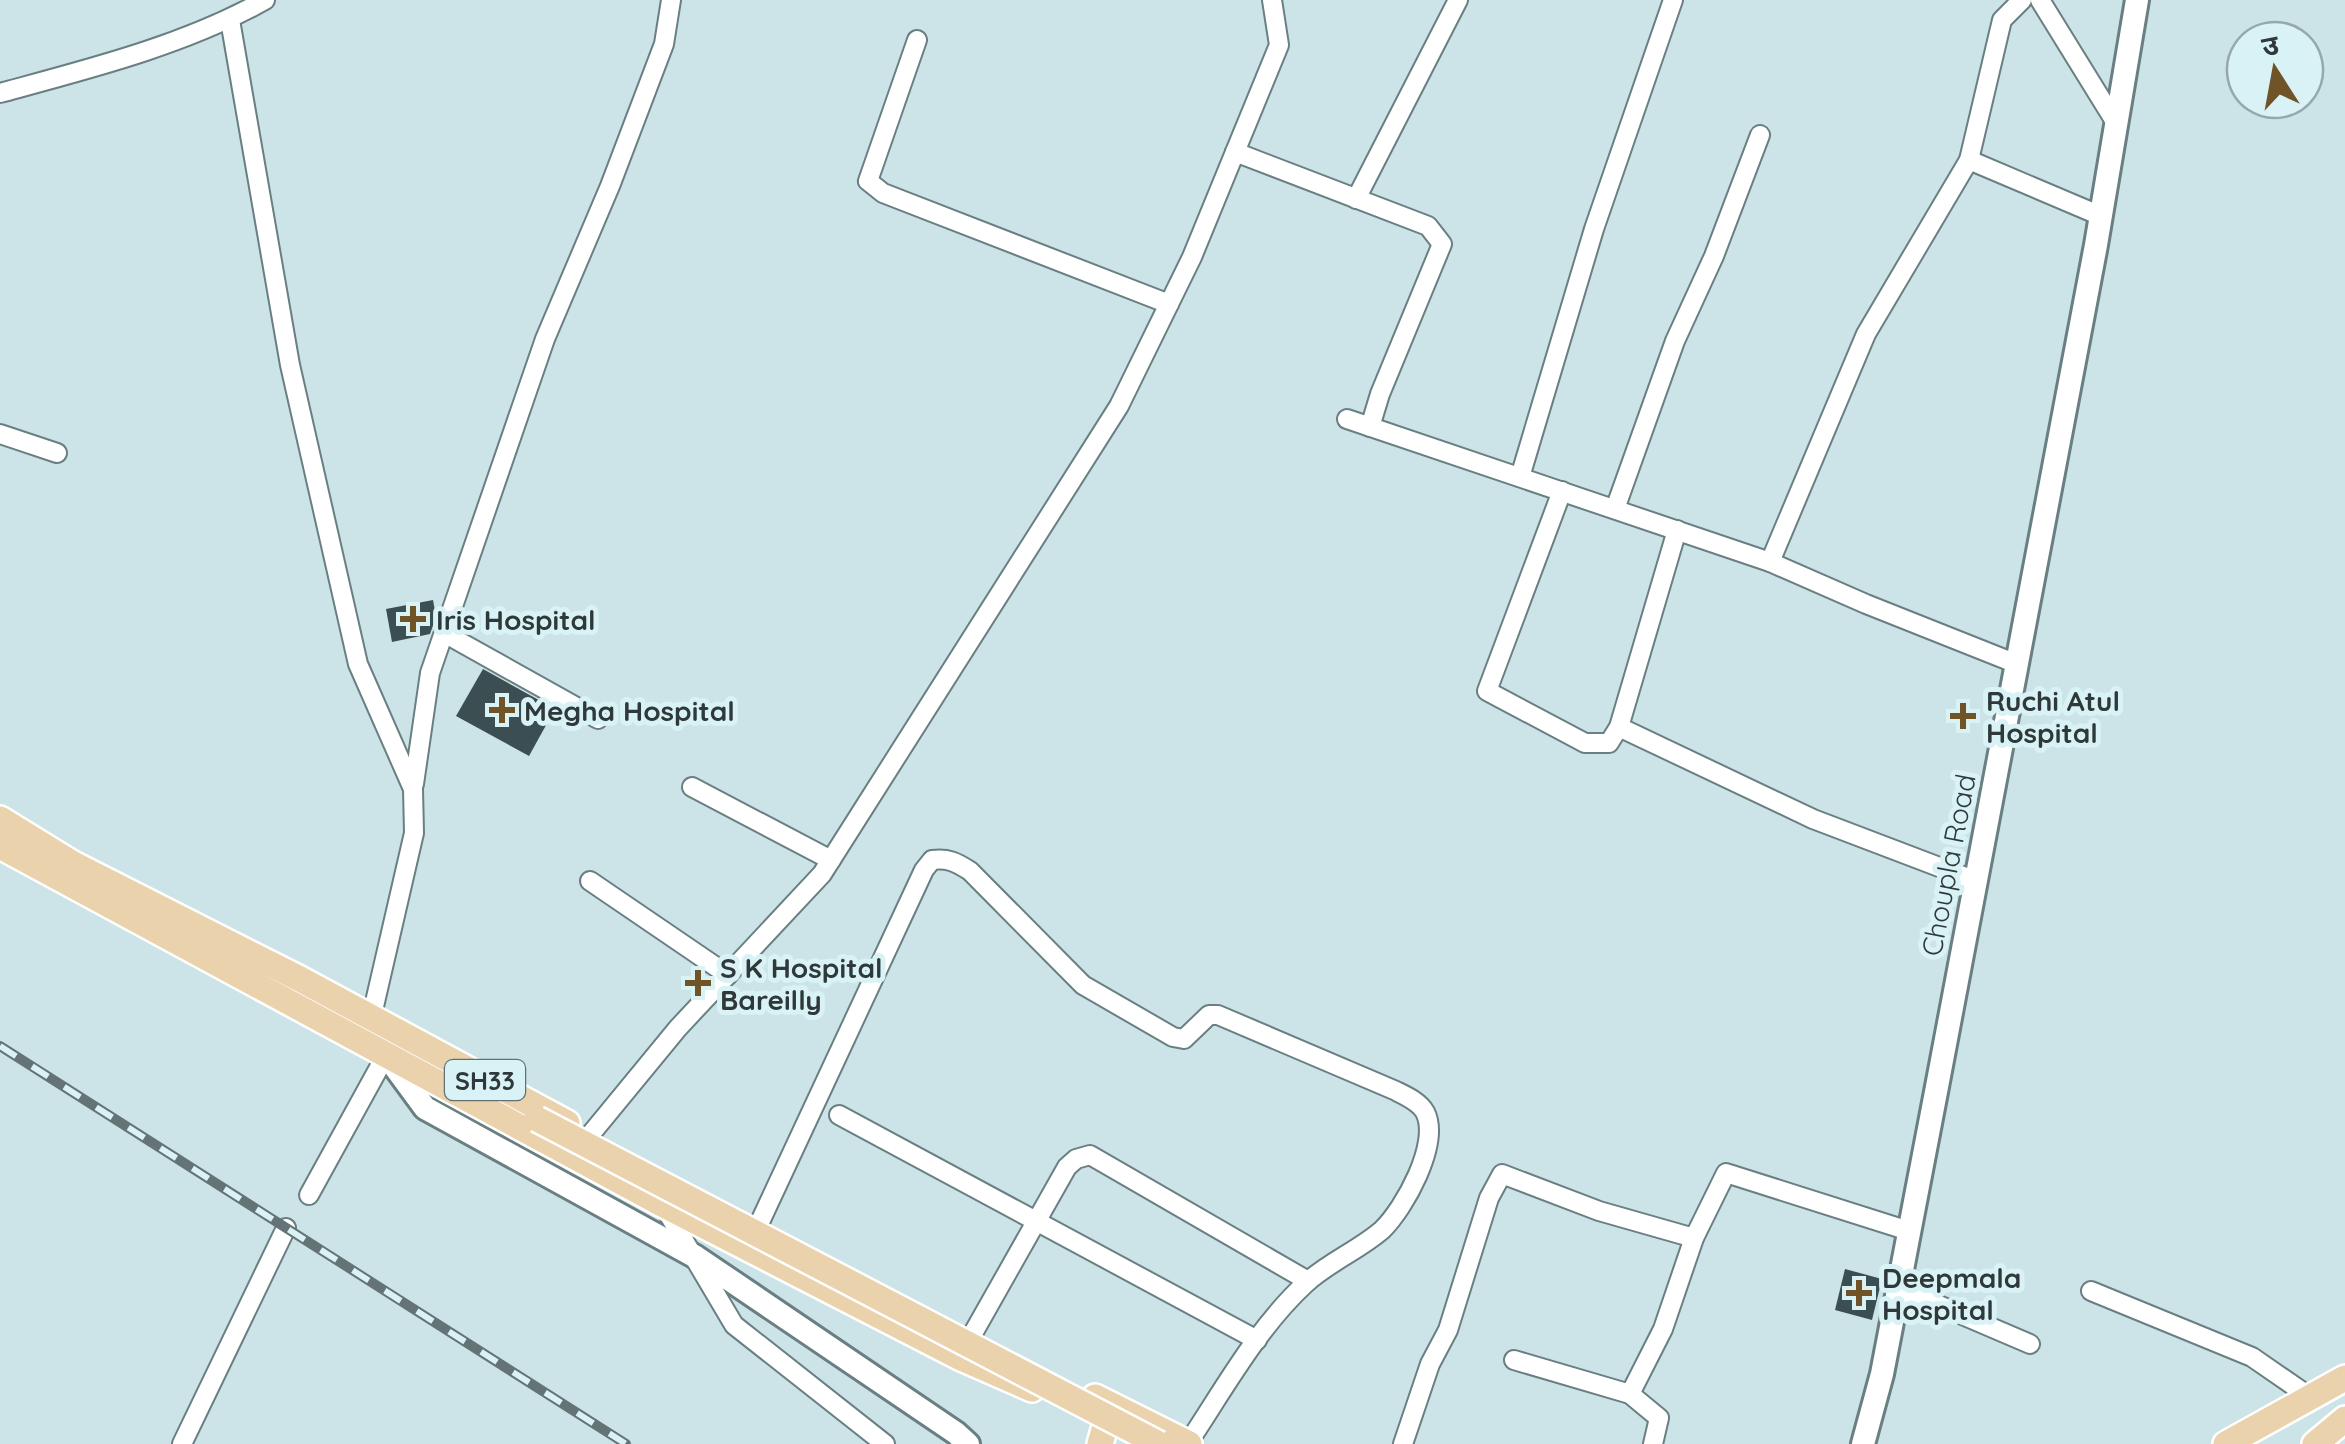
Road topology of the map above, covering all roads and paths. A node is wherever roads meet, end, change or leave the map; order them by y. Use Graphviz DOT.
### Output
graph roads {
  1 [pos="671,0"];
  2 [pos="1272,0"];
  3 [pos="1458,0"];
  4 [pos="1674,0"];
  5 [pos="2022,0"];
  6 [pos="2040,0"];
  7 [pos="2137,0"];
  8 [pos="256,3"];
  9 [pos="230,20"];
  10 [pos="917,40"];
  11 [pos="0,93"];
  12 [pos="2116,123"];
  13 [pos="1760,135"];
  14 [pos="1235,152"];
  15 [pos="1969,160"];
  16 [pos="1356,199"];
  17 [pos="2101,216"];
  18 [pos="1169,304"];
  19 [pos="1347,419"];
  20 [pos="1370,426"];
  21 [pos="0,434"];
  22 [pos="57,454"];
  23 [pos="1520,477"];
  24 [pos="1562,491"];
  25 [pos="1614,509"];
  26 [pos="1677,530"];
  27 [pos="1770,562"];
  28 [pos="444,633"];
  29 [pos="2017,664"];
  30 [pos="598,719"];
  31 [pos="1619,727"];
  32 [pos="692,788"];
  33 [pos="413,789"];
  34 [pos="0,819"];
  35 [pos="0,846"];
  36 [pos="831,860"];
  37 [pos="590,881"];
  38 [pos="1976,881"];
  39 [pos="728,975"];
  40 [pos="379,1038"];
  41 [pos="839,1115"];
  42 [pos="590,1136"];
  43 [pos="309,1195"];
  44 [pos="662,1204"];
  45 [pos="1037,1219"];
  46 [pos="759,1224"];
  47 [pos="286,1228"];
  48 [pos="1909,1232"];
  49 [pos="1694,1238"];
  50 [pos="696,1258"];
  51 [pos="1308,1282"];
  52 [pos="1898,1288"];
  53 [pos="2091,1290"];
  54 [pos="973,1333"];
  55 [pos="1257,1340"];
  56 [pos="2030,1344"];
  57 [pos="959,1358"];
  58 [pos="1514,1360"];
  59 [pos="2345,1378"];
  60 [pos="1630,1394"];
  61 [pos="2310,1397"];
  62 [pos="1105,1425"];
  63 [pos="2330,1432"];
  64 [pos="182,1444"];
  65 [pos="885,1444"];
  66 [pos="968,1444"];
  67 [pos="1138,1444"];
  68 [pos="1159,1444"];
  69 [pos="1188,1444"];
  70 [pos="1403,1444"];
  71 [pos="1653,1444"];
  72 [pos="1863,1444"];
  73 [pos="2226,1444"];
  74 [pos="2260,1444"];
  75 [pos="2304,1444"];
  1 -- 28 [label="street"];
  2 -- 14 [label="street"];
  3 -- 16 [label="street"];
  4 -- 23 [label="street"];
  5 -- 15 [label="street"];
  6 -- 12 [label="street"];
  7 -- 12 [label="main road, Choupla Road"];
  8 -- 9 [label="street"];
  9 -- 11 [label="street"];
  9 -- 33 [label="street"];
  10 -- 18 [label="street"];
  12 -- 17 [label="main road, Choupla Road"];
  13 -- 25 [label="street"];
  14 -- 16 [label="street"];
  14 -- 18 [label="street"];
  15 -- 17 [label="street"];
  15 -- 27 [label="street"];
  16 -- 20 [label="street"];
  17 -- 29 [label="main road, Choupla Road"];
  18 -- 36 [label="street"];
  19 -- 20 [label="street"];
  20 -- 23 [label="street"];
  21 -- 22 [label="street"];
  23 -- 24 [label="street"];
  24 -- 25 [label="street"];
  24 -- 31 [label="street"];
  25 -- 26 [label="street"];
  26 -- 27 [label="street"];
  26 -- 31 [label="street"];
  27 -- 29 [label="street"];
  28 -- 30 [label="street"];
  28 -- 33 [label="street"];
  29 -- 38 [label="main road, Choupla Road"];
  31 -- 38 [label="street"];
  32 -- 36 [label="street"];
  33 -- 40 [label="street"];
  34 -- 40 [label="main road, SH33"];
  35 -- 40 [label="main road, SH33"];
  36 -- 39 [label="street"];
  37 -- 39 [label="street"];
  38 -- 48 [label="main road, Choupla Road"];
  39 -- 42 [label="street"];
  40 -- 42 [label="main road, SH33"];
  40 -- 43 [label="street"];
  40 -- 44 [label="main road, SH33"];
  40 -- 50 [label="main road"];
  40 -- 68 [label="main road, bridge"];
  41 -- 45 [label="street"];
  42 -- 46 [label="main road, SH33"];
  44 -- 50 [label="street"];
  44 -- 57 [label="main road, SH33"];
  45 -- 51 [label="street"];
  45 -- 54 [label="street"];
  45 -- 55 [label="street"];
  46 -- 51 [label="street"];
  46 -- 54 [label="main road, SH33"];
  47 -- 64 [label="street"];
  48 -- 49 [label="street"];
  48 -- 52 [label="main road, Choupla Road"];
  49 -- 60 [label="street"];
  49 -- 70 [label="street"];
  50 -- 65 [label="street"];
  50 -- 66 [label="main road"];
  51 -- 55 [label="street"];
  52 -- 56 [label="street"];
  52 -- 72 [label="main road, Choupla Road"];
  53 -- 61 [label="street"];
  54 -- 57 [label="street"];
  54 -- 62 [label="main road"];
  55 -- 69 [label="street"];
  57 -- 62 [label="main road"];
  58 -- 60 [label="street"];
  59 -- 61 [label="main road"];
  60 -- 71 [label="street"];
  61 -- 73 [label="main road"];
  61 -- 74 [label="main road"];
  62 -- 67 [label="main road"];
  62 -- 69 [label="main road"];
  63 -- 75 [label="main road"];
}
